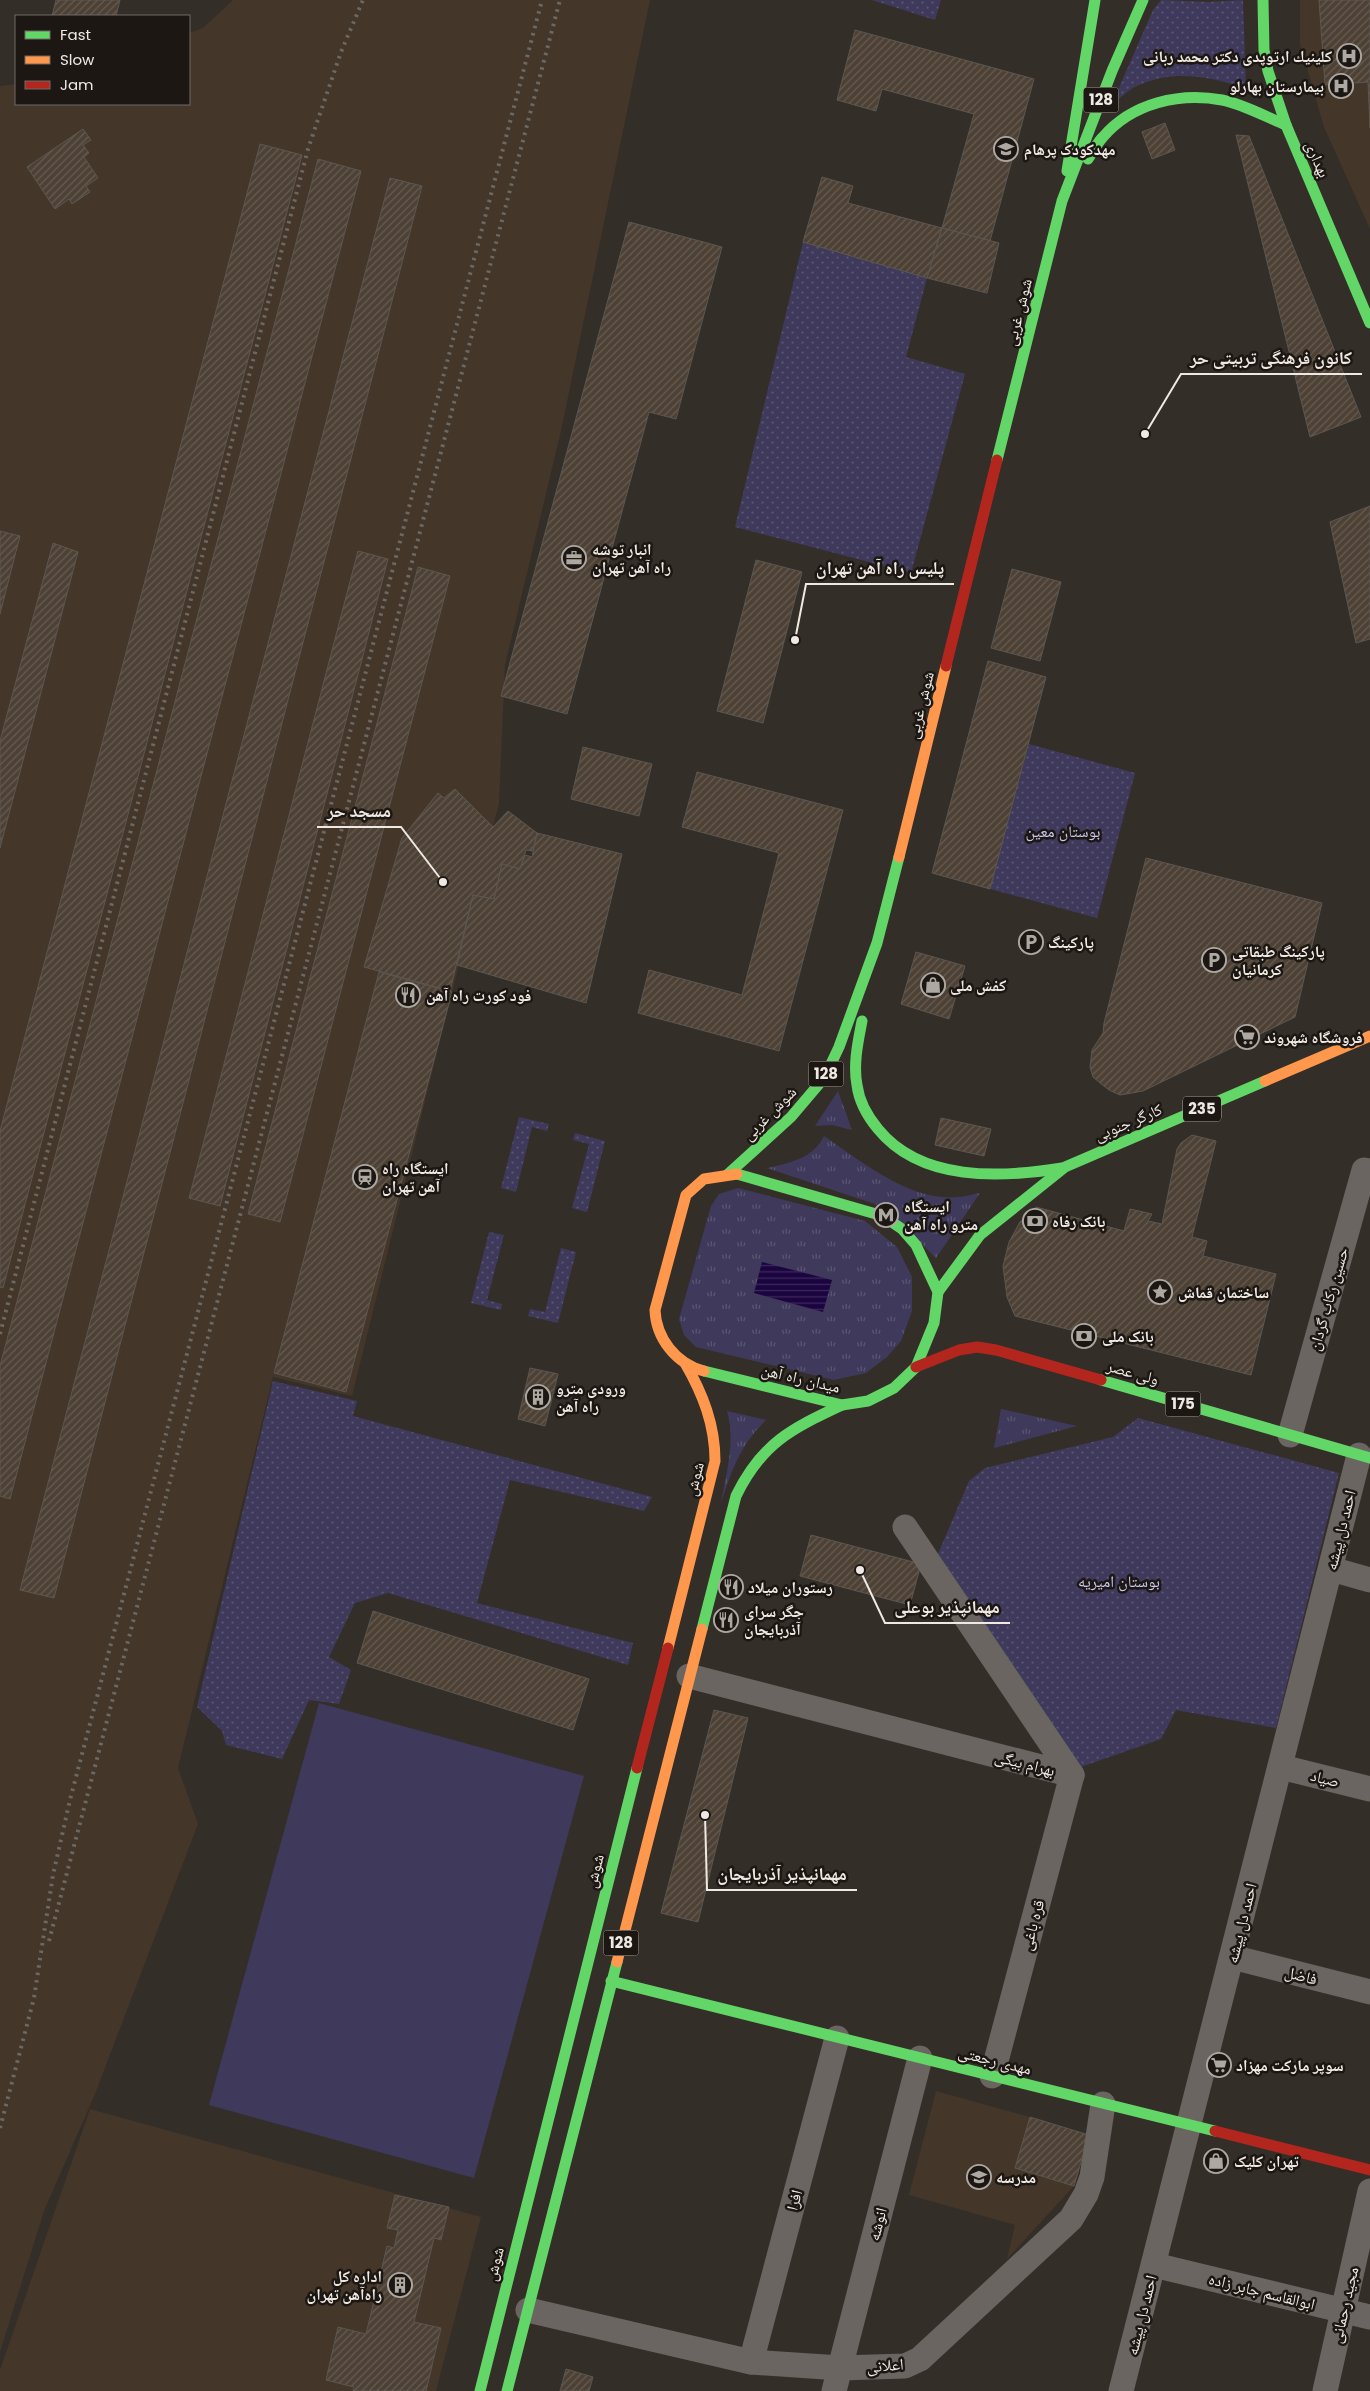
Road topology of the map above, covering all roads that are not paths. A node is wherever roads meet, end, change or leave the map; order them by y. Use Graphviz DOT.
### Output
graph roads {
  1 [pos="1095,0"];
  2 [pos="1143,0"];
  3 [pos="1264,0"];
  4 [pos="1286,125"];
  5 [pos="1062,201"];
  6 [pos="1362,267"];
  7 [pos="1347,269"];
  8 [pos="1370,323"];
  9 [pos="877,943"];
  10 [pos="1370,1036"];
  11 [pos="1064,1167"];
  12 [pos="1370,1171"];
  13 [pos="727,1174"];
  14 [pos="938,1292"];
  15 [pos="685,1364"];
  16 [pos="916,1367"];
  17 [pos="842,1405"];
  18 [pos="1290,1435"];
  19 [pos="1364,1456"];
  20 [pos="905,1527"];
  21 [pos="1331,1569"];
  22 [pos="1370,1580"];
  23 [pos="689,1676"];
  24 [pos="1281,1768"];
  25 [pos="1072,1775"];
  26 [pos="1370,1789"];
  27 [pos="1232,1957"];
  28 [pos="611,1981"];
  29 [pos="1370,1992"];
  30 [pos="837,2038"];
  31 [pos="920,2058"];
  32 [pos="992,2076"];
  33 [pos="1103,2104"];
  34 [pos="1189,2125"];
  35 [pos="1370,2170"];
  36 [pos="1370,2191"];
  37 [pos="1154,2265"];
  38 [pos="528,2310"];
  39 [pos="1343,2311"];
  40 [pos="1370,2317"];
  41 [pos="751,2362"];
  42 [pos="837,2379"];
  43 [pos="480,2391"];
  44 [pos="507,2391"];
  45 [pos="1122,2391"];
  46 [pos="1325,2391"];
  1 -- 5 [label="main road"];
  2 -- 5 [label="main road, 128"];
  3 -- 4 [label="main road, بهداری"];
  4 -- 5 [label="main road"];
  4 -- 7 [label="main road, بهداری"];
  5 -- 9 [label="main road, شوش غربی / 128"];
  6 -- 7 [label="main road"];
  7 -- 8 [label="main road, بهداری"];
  9 -- 11 [label="main road"];
  9 -- 13 [label="main road, شوش غربی / 128"];
  10 -- 11 [label="main road, کارگر جنوبی / 235"];
  11 -- 14 [label="main road, کارگر جنوبی / 235"];
  12 -- 18 [label="street, حسین رکاب‌ گردان"];
  13 -- 14 [label="main road, میدان راه آهن"];
  13 -- 15 [label="main road, میدان راه آهن"];
  14 -- 16 [label="main road, میدان راه آهن"];
  15 -- 17 [label="main road, میدان راه آهن"];
  15 -- 43 [label="main road, شوش / 128"];
  16 -- 17 [label="main road, میدان راه آهن"];
  16 -- 18 [label="main road, ولی عصر / 175"];
  17 -- 23 [label="main road, 128"];
  18 -- 19 [label="main road, ولی عصر / 175"];
  19 -- 21 [label="street, احمد دل پیشه"];
  20 -- 25 [label="street, بهرام بیگی"];
  21 -- 22 [label="street"];
  21 -- 24 [label="street, احمد دل پیشه"];
  23 -- 25 [label="street, بهرام بیگی"];
  23 -- 28 [label="main road, 128"];
  24 -- 26 [label="street, صیاد"];
  24 -- 27 [label="street, احمد دل پیشه"];
  25 -- 32 [label="street, قره باغی"];
  27 -- 29 [label="street, فاضل"];
  27 -- 34 [label="street, احمد دل پیشه"];
  28 -- 30 [label="main road, مهدی رجعتی"];
  28 -- 38 [label="main road, 128"];
  30 -- 31 [label="main road, مهدی رجعتی"];
  30 -- 41 [label="street, افرا"];
  31 -- 32 [label="main road, مهدی رجعتی"];
  31 -- 42 [label="street, انوشه"];
  32 -- 33 [label="main road, مهدی رجعتی"];
  33 -- 34 [label="main road, مهدی رجعتی"];
  33 -- 42 [label="street, اعلانی"];
  34 -- 35 [label="main road, مهدی رجعتی"];
  34 -- 37 [label="street, احمد دل پیشه"];
  36 -- 39 [label="street, مجید رحمانی"];
  37 -- 39 [label="street, ابوالقاسم جابر زاده"];
  37 -- 45 [label="street, احمد دل پیشه"];
  38 -- 41 [label="street, اعلانی"];
  38 -- 44 [label="main road, 128"];
  39 -- 40 [label="street, ابوالقاسم جابر زاده"];
  39 -- 46 [label="street, مجید رحمانی"];
  41 -- 42 [label="street, اعلانی"];
}
